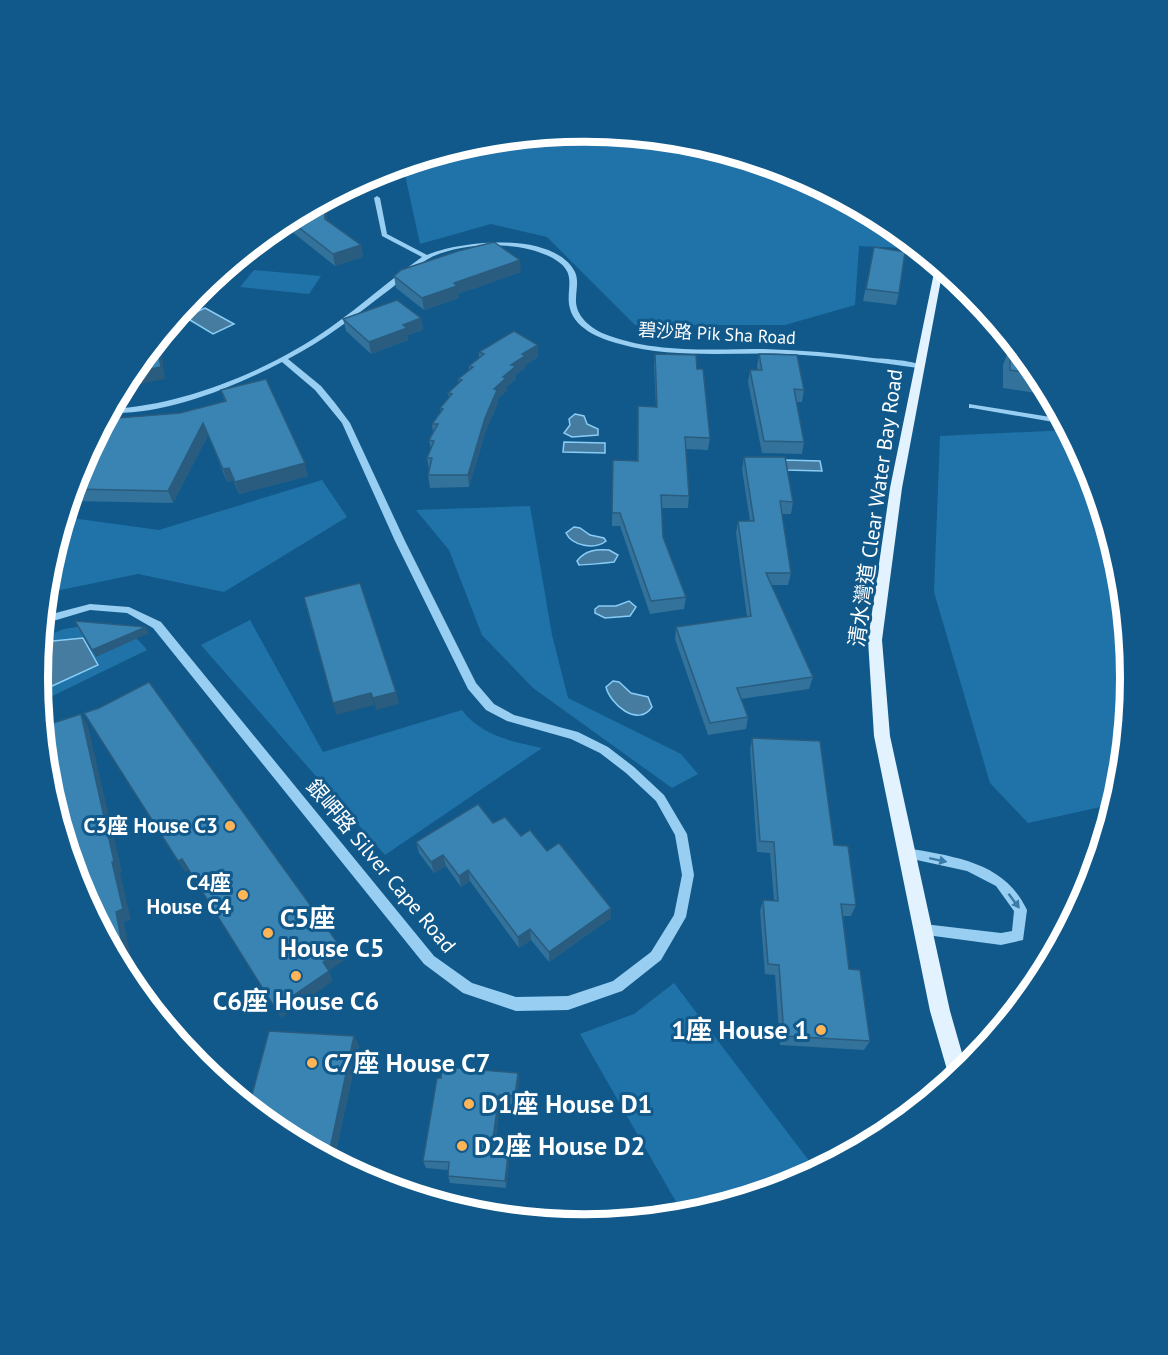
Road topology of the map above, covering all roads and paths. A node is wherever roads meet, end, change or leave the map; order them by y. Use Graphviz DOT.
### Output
graph roads {
  1 [pos="377,198"];
  2 [pos="426,257"];
  3 [pos="937,275"];
  4 [pos="283,359"];
  5 [pos="918,366"];
  6 [pos="972,406"];
  7 [pos="119,411"];
  8 [pos="1054,420"];
  9 [pos="52,618"];
  10 [pos="907,853"];
  11 [pos="924,930"];
  12 [pos="955,1064"];
  1 -- 2 [label="street"];
  2 -- 4 [label="street, 碧沙路 Pik Sha Road"];
  2 -- 5 [label="street, 碧沙路 Pik Sha Road"];
  3 -- 5 [label="main road, 清水灣道 Clear Water Bay Road"];
  4 -- 7 [label="street, 碧沙路 Pik Sha Road"];
  4 -- 9 [label="street, 銀岬路 Silver Cape Road"];
  5 -- 10 [label="main road, 清水灣道 Clear Water Bay Road"];
  6 -- 8 [label="street"];
  10 -- 11 [label="main road, 清水灣道 Clear Water Bay Road"];
  10 -- 11 [label="street, one-way"];
  11 -- 12 [label="main road, 清水灣道 Clear Water Bay Road"];
}
